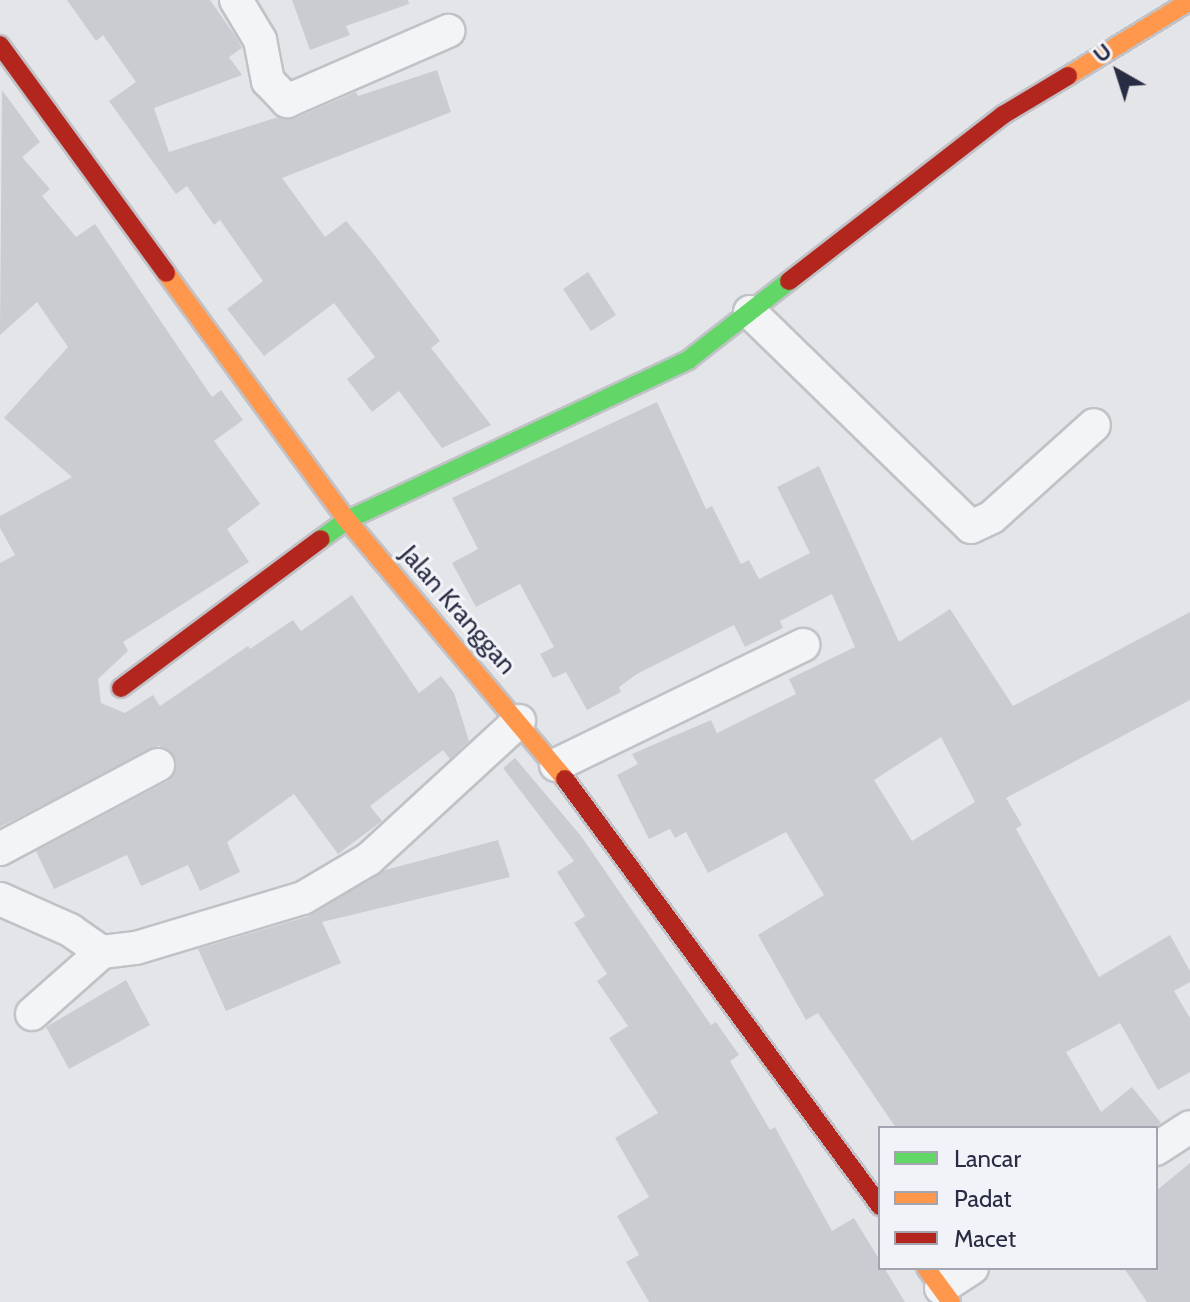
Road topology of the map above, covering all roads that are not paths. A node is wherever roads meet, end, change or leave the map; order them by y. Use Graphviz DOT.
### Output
graph roads {
  1 [pos="236,0"];
  2 [pos="1190,1"];
  3 [pos="448,31"];
  4 [pos="0,45"];
  5 [pos="750,312"];
  6 [pos="1094,425"];
  7 [pos="347,520"];
  8 [pos="803,645"];
  9 [pos="121,688"];
  10 [pos="519,721"];
  11 [pos="158,765"];
  12 [pos="556,765"];
  13 [pos="0,849"];
  14 [pos="0,899"];
  15 [pos="102,952"];
  16 [pos="32,1014"];
  17 [pos="1190,1127"];
  18 [pos="1158,1148"];
  19 [pos="878,1203"];
  20 [pos="968,1270"];
  21 [pos="940,1286"];
  1 -- 3 [label="street"];
  2 -- 5 [label="main road"];
  4 -- 7 [label="main road, Jalan Kranggan"];
  5 -- 6 [label="street"];
  5 -- 7 [label="main road"];
  7 -- 9 [label="main road"];
  7 -- 10 [label="main road, Jalan Kranggan"];
  8 -- 12 [label="street"];
  10 -- 12 [label="main road, Jalan Kranggan"];
  10 -- 15 [label="street"];
  11 -- 13 [label="street"];
  12 -- 19 [label="main road, Jalan Kranggan"];
  14 -- 15 [label="street"];
  15 -- 16 [label="street"];
  17 -- 18 [label="street"];
  20 -- 21 [label="street"];
}
